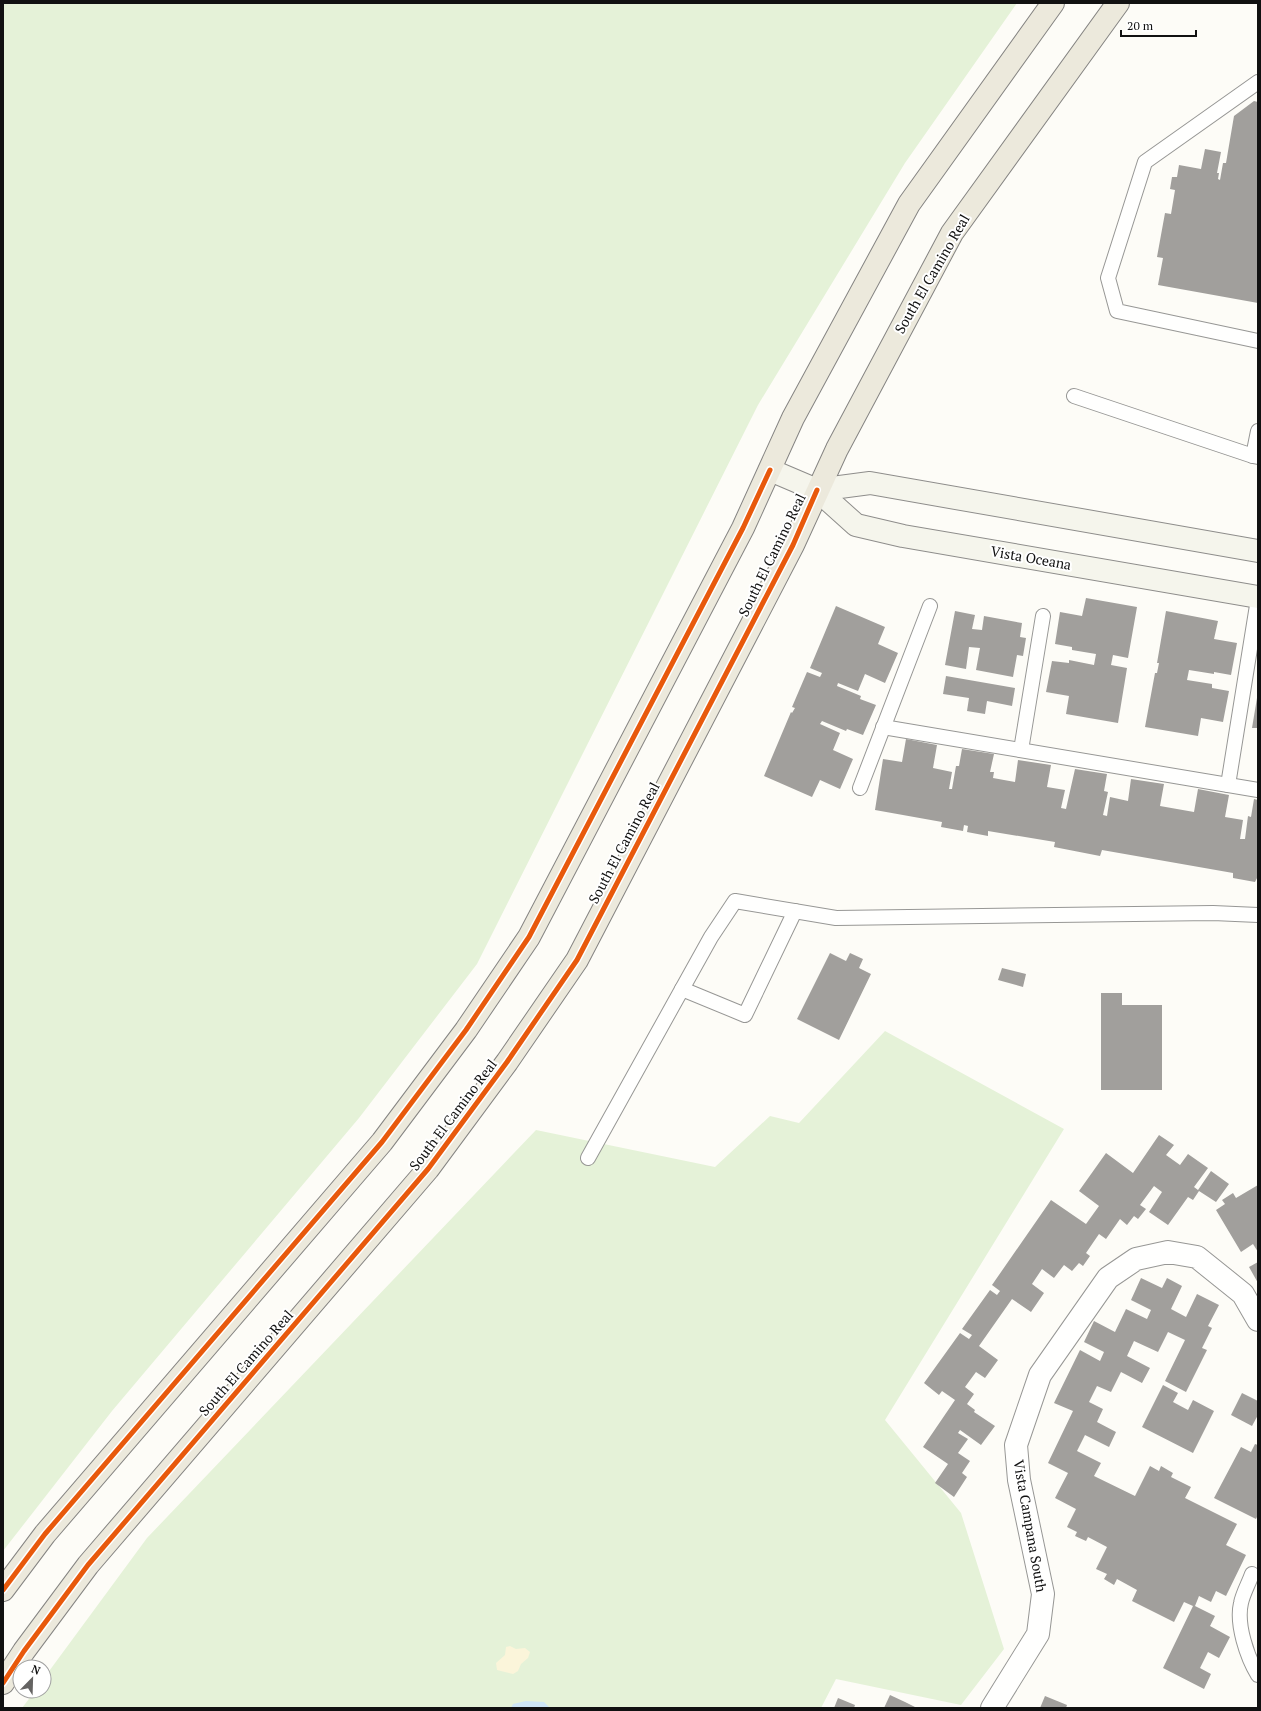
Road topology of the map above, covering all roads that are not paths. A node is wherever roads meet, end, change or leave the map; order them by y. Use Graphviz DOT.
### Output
graph roads {
  1 [pos="1053,3"];
  2 [pos="1118,3"];
  3 [pos="1258,82"];
  4 [pos="1258,341"];
  5 [pos="1074,396"];
  6 [pos="1258,431"];
  7 [pos="1255,456"];
  8 [pos="770,470"];
  9 [pos="817,490"];
  10 [pos="1258,550"];
  11 [pos="1258,598"];
  12 [pos="930,606"];
  13 [pos="1043,616"];
  14 [pos="883,727"];
  15 [pos="1021,750"];
  16 [pos="1228,785"];
  17 [pos="860,788"];
  18 [pos="1258,790"];
  19 [pos="795,911"];
  20 [pos="1258,915"];
  21 [pos="682,989"];
  22 [pos="588,1158"];
  23 [pos="1258,1320"];
  24 [pos="1252,1574"];
  25 [pos="3,1590"];
  26 [pos="1258,1675"];
  27 [pos="3,1684"];
  28 [pos="992,1708"];
  1 -- 8 [label="main road"];
  2 -- 9 [label="main road, South El Camino Real"];
  3 -- 4 [label="lane"];
  5 -- 7 [label="lane"];
  6 -- 7 [label="lane"];
  8 -- 9 [label="street, Vista Oceana"];
  8 -- 25 [label="main road"];
  9 -- 10 [label="street"];
  9 -- 11 [label="street, Vista Oceana"];
  9 -- 27 [label="main road, South El Camino Real"];
  11 -- 16 [label="lane"];
  12 -- 14 [label="lane"];
  13 -- 15 [label="lane"];
  14 -- 15 [label="lane"];
  14 -- 17 [label="lane"];
  15 -- 16 [label="lane"];
  16 -- 18 [label="lane"];
  19 -- 20 [label="lane"];
  19 -- 21 [label="lane"];
  19 -- 21 [label="lane"];
  21 -- 22 [label="lane"];
  23 -- 28 [label="street, Vista Campana South"];
  24 -- 26 [label="lane"];
}
